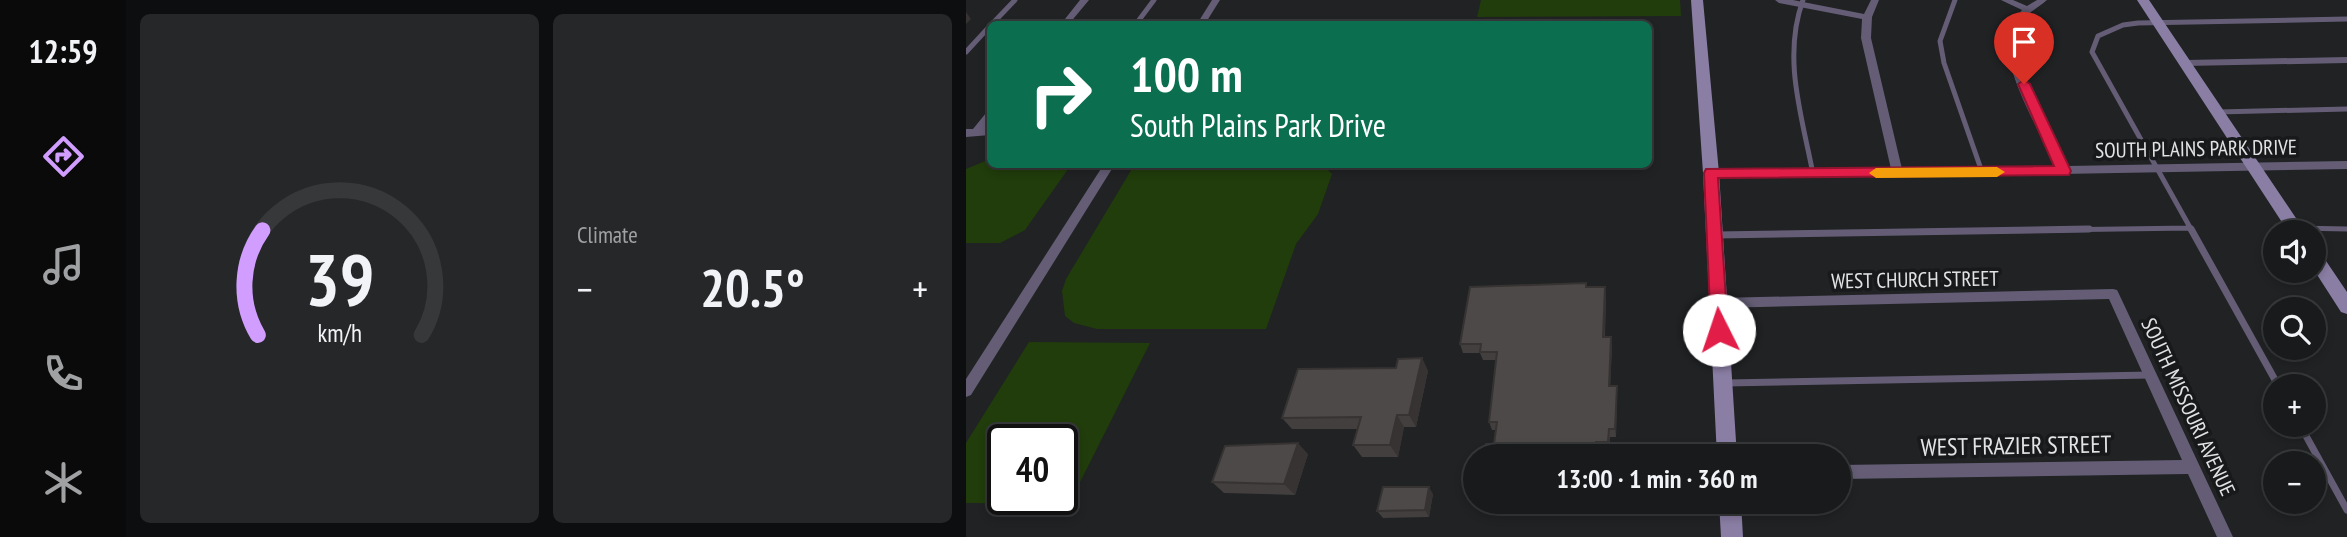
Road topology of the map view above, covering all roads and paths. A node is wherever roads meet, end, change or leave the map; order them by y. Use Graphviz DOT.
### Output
graph roads {
  1 [pos="1014,0"];
  2 [pos="1085,0"];
  3 [pos="1154,0"];
  4 [pos="1216,0"];
  5 [pos="1697,0"];
  6 [pos="1779,0"];
  7 [pos="1875,0"];
  8 [pos="1955,0"];
  9 [pos="2005,0"];
  10 [pos="2043,0"];
  11 [pos="2143,0"];
  12 [pos="1802,2"];
  13 [pos="2027,9"];
  14 [pos="1867,17"];
  15 [pos="2347,19"];
  16 [pos="995,21"];
  17 [pos="1068,21"];
  18 [pos="1138,21"];
  19 [pos="1202,21"];
  20 [pos="2158,22"];
  21 [pos="987,29"];
  22 [pos="966,52"];
  23 [pos="2347,60"];
  24 [pos="2185,63"];
  25 [pos="2347,109"];
  26 [pos="2218,112"];
  27 [pos="987,118"];
  28 [pos="971,133"];
  29 [pos="2347,165"];
  30 [pos="2254,167"];
  31 [pos="1107,168"];
  32 [pos="2157,169"];
  33 [pos="2064,171"];
  34 [pos="1982,172"];
  35 [pos="1711,173"];
  36 [pos="1896,173"];
  37 [pos="1813,174"];
  38 [pos="2289,220"];
  39 [pos="2190,228"];
  40 [pos="2326,229"];
  41 [pos="2347,229"];
  42 [pos="1713,235"];
  43 [pos="2326,275"];
  44 [pos="2113,295"];
  45 [pos="1718,303"];
  46 [pos="2346,304"];
  47 [pos="2271,374"];
  48 [pos="2150,375"];
  49 [pos="1723,383"];
  50 [pos="966,391"];
  51 [pos="2307,437"];
  52 [pos="1726,444"];
  53 [pos="2193,467"];
  54 [pos="1851,472"];
  55 [pos="2347,510"];
  56 [pos="1731,514"];
  57 [pos="1732,537"];
  58 [pos="2225,537"];
  1 -- 16 [label="lane"];
  2 -- 17 [label="street"];
  3 -- 18 [label="lane"];
  4 -- 19 [label="street"];
  5 -- 35 [label="street"];
  6 -- 12 [label="street"];
  7 -- 14 [label="street"];
  8 -- 34 [label="lane"];
  9 -- 13 [label="street"];
  10 -- 13 [label="street"];
  11 -- 20 [label="street"];
  12 -- 14 [label="street"];
  12 -- 37 [label="lane"];
  13 -- 33 [label="street"];
  14 -- 36 [label="street"];
  15 -- 20 [label="lane"];
  20 -- 24 [label="street"];
  20 -- 32 [label="lane"];
  21 -- 22 [label="lane"];
  23 -- 24 [label="street"];
  24 -- 26 [label="street"];
  25 -- 26 [label="lane"];
  26 -- 30 [label="street"];
  27 -- 28 [label="street"];
  29 -- 30 [label="street, SOUTH PLAINS PARK DRIVE"];
  30 -- 32 [label="street, SOUTH PLAINS PARK DRIVE"];
  30 -- 38 [label="street"];
  31 -- 50 [label="street"];
  32 -- 33 [label="street, SOUTH PLAINS PARK DRIVE"];
  32 -- 39 [label="lane"];
  33 -- 34 [label="street, SOUTH PLAINS PARK DRIVE"];
  34 -- 36 [label="street, SOUTH PLAINS PARK DRIVE"];
  35 -- 37 [label="street, SOUTH PLAINS PARK DRIVE"];
  35 -- 42 [label="street"];
  36 -- 37 [label="street, SOUTH PLAINS PARK DRIVE"];
  39 -- 42 [label="lane"];
  39 -- 47 [label="lane"];
  40 -- 41 [label="lane"];
  42 -- 45 [label="street"];
  43 -- 46 [label="street"];
  44 -- 45 [label="street, WEST CHURCH STREET"];
  44 -- 48 [label="street, SOUTH MISSOURI AVENUE"];
  45 -- 49 [label="street"];
  48 -- 49 [label="lane"];
  48 -- 53 [label="street, SOUTH MISSOURI AVENUE"];
  49 -- 52 [label="street"];
  51 -- 55 [label="lane"];
  53 -- 54 [label="street, WEST FRAZIER STREET"];
  53 -- 58 [label="street, SOUTH MISSOURI AVENUE"];
  56 -- 57 [label="street"];
}
